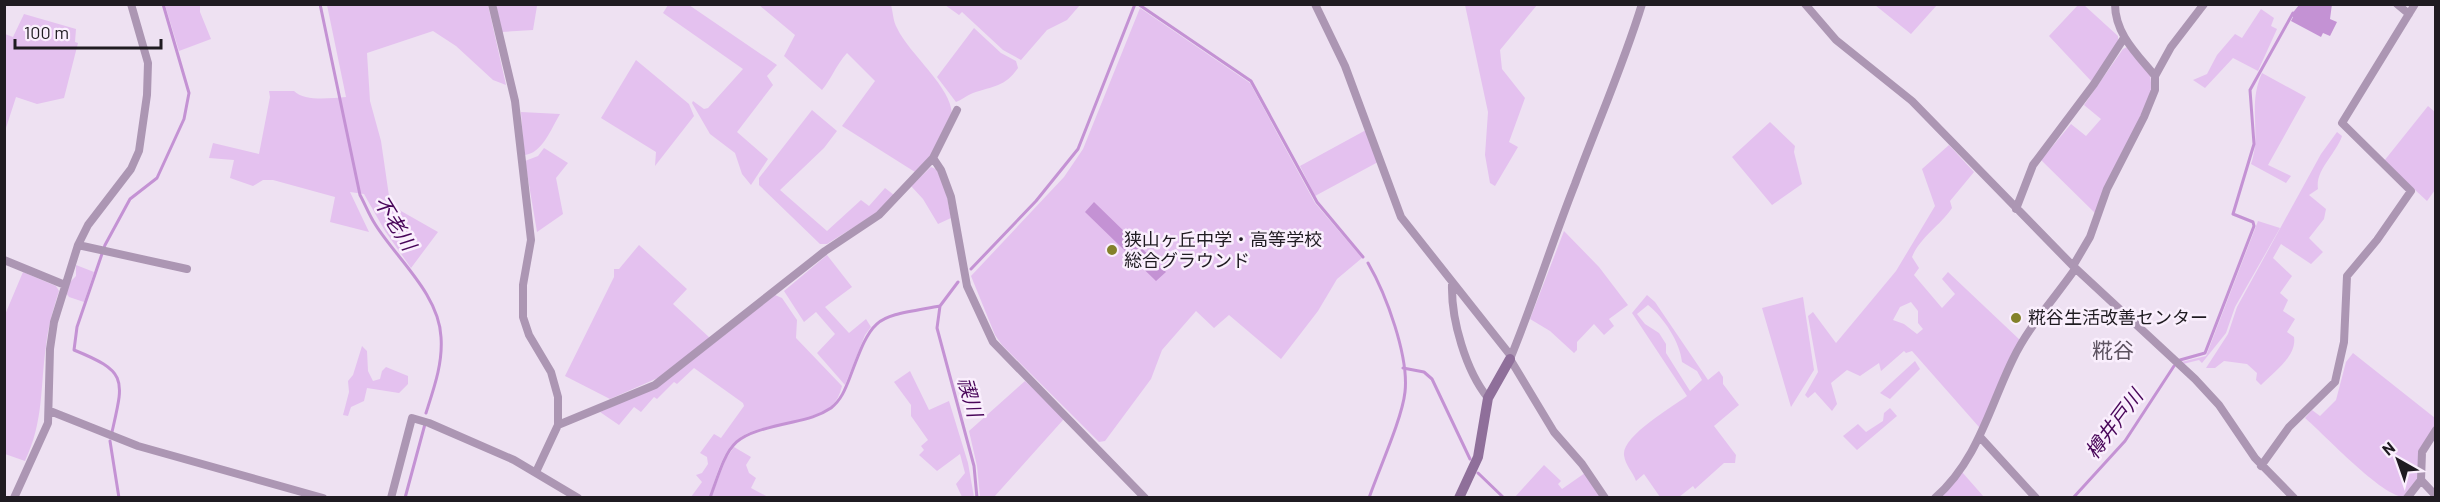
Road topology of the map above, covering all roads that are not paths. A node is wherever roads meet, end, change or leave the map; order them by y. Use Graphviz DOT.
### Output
graph roads {
  1 [pos="131,4"];
  2 [pos="492,4"];
  3 [pos="1316,4"];
  4 [pos="1642,4"];
  5 [pos="1805,4"];
  6 [pos="2115,4"];
  7 [pos="2204,4"];
  8 [pos="2397,4"];
  9 [pos="2415,4"];
  10 [pos="2409,14"];
  11 [pos="2124,38"];
  12 [pos="2155,76"];
  13 [pos="957,110"];
  14 [pos="933,158"];
  15 [pos="2016,209"];
  16 [pos="78,244"];
  17 [pos="4,260"];
  18 [pos="2074,268"];
  19 [pos="187,269"];
  20 [pos="1452,284"];
  21 [pos="65,285"];
  22 [pos="1510,357"];
  23 [pos="1488,398"];
  24 [pos="50,411"];
  25 [pos="558,425"];
  26 [pos="2436,430"];
  27 [pos="1981,438"];
  28 [pos="2261,466"];
  29 [pos="536,472"];
  30 [pos="2421,480"];
  31 [pos="2436,496"];
  32 [pos="14,498"];
  33 [pos="323,498"];
  34 [pos="391,498"];
  35 [pos="578,498"];
  36 [pos="1145,498"];
  37 [pos="1459,498"];
  38 [pos="1605,498"];
  39 [pos="1935,498"];
  40 [pos="2036,498"];
  41 [pos="2294,498"];
  42 [pos="2408,498"];
  1 -- 16 [label="street"];
  2 -- 25 [label="street"];
  3 -- 20 [label="street"];
  4 -- 22 [label="street"];
  5 -- 15 [label="street"];
  6 -- 11 [label="street"];
  7 -- 12 [label="street"];
  8 -- 10 [label="street"];
  9 -- 10 [label="street"];
  10 -- 28 [label="street"];
  11 -- 12 [label="street"];
  11 -- 15 [label="street"];
  12 -- 18 [label="street"];
  13 -- 14 [label="street"];
  14 -- 25 [label="street"];
  14 -- 36 [label="street"];
  15 -- 18 [label="street"];
  16 -- 19 [label="street"];
  16 -- 21 [label="street"];
  17 -- 21 [label="street"];
  18 -- 27 [label="street"];
  18 -- 28 [label="street"];
  20 -- 22 [label="street"];
  20 -- 23 [label="street"];
  21 -- 24 [label="street"];
  22 -- 23 [label="street"];
  22 -- 38 [label="street"];
  23 -- 37 [label="street"];
  24 -- 32 [label="street"];
  24 -- 33 [label="street"];
  25 -- 29 [label="street"];
  26 -- 30 [label="street"];
  27 -- 39 [label="street"];
  27 -- 40 [label="street"];
  28 -- 41 [label="street"];
  29 -- 34 [label="street"];
  29 -- 35 [label="street"];
  30 -- 31 [label="street"];
  30 -- 42 [label="street"];
}
